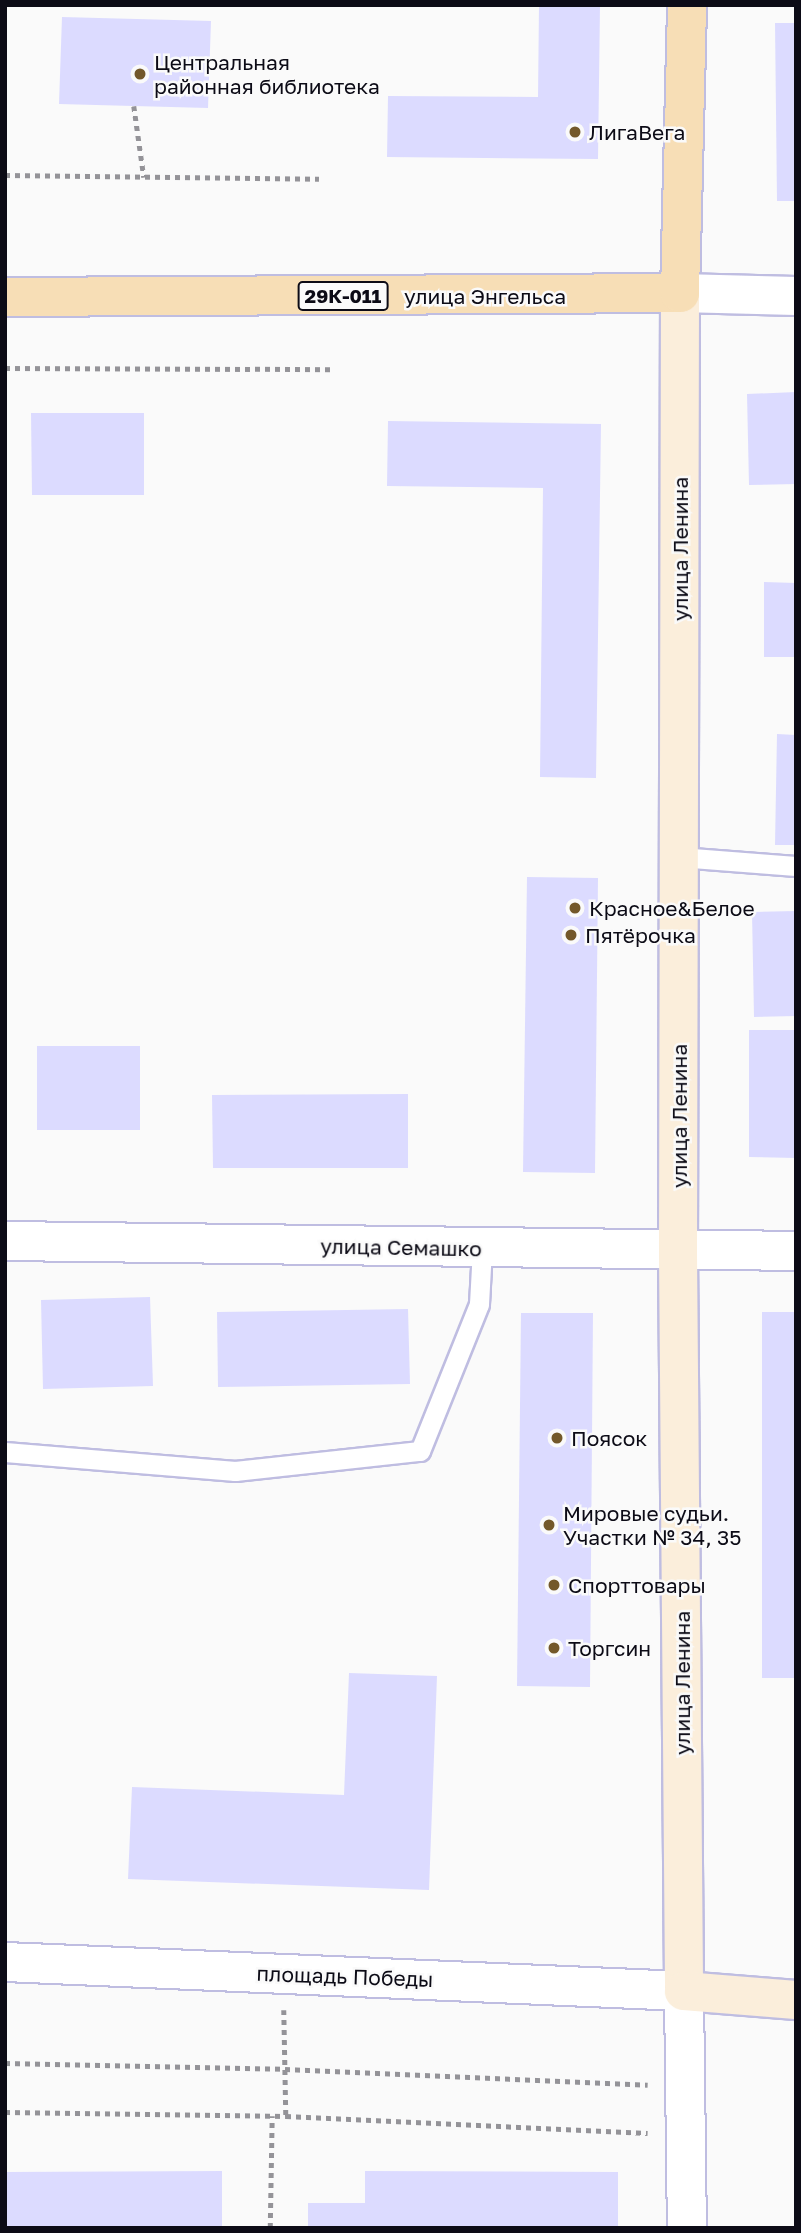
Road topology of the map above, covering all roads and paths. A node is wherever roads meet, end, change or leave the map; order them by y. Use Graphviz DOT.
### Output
graph roads {
  1 [pos="687,5"];
  2 [pos="134,106"];
  3 [pos="5,175"];
  4 [pos="144,177"];
  5 [pos="319,179"];
  6 [pos="680,293"];
  7 [pos="5,296"];
  8 [pos="796,296"];
  9 [pos="5,368"];
  10 [pos="331,369"];
  11 [pos="679,857"];
  12 [pos="796,866"];
  13 [pos="5,1241"];
  14 [pos="482,1249"];
  15 [pos="796,1251"];
  16 [pos="678,1252"];
  17 [pos="5,1452"];
  18 [pos="5,1962"];
  19 [pos="284,1974"];
  20 [pos="684,1991"];
  21 [pos="796,2000"];
  22 [pos="5,2063"];
  23 [pos="285,2069"];
  24 [pos="685,2086"];
  25 [pos="5,2112"];
  26 [pos="272,2116"];
  27 [pos="286,2116"];
  28 [pos="686,2135"];
  29 [pos="270,2228"];
  30 [pos="687,2228"];
  1 -- 6 [label="main road, улица Ленина"];
  2 -- 4 [label="path"];
  3 -- 4 [label="path"];
  4 -- 5 [label="path"];
  6 -- 7 [label="main road, улица Энгельса / 29К-011"];
  6 -- 8 [label="street, улица Энгельса"];
  6 -- 11 [label="street, улица Ленина"];
  9 -- 10 [label="path"];
  11 -- 12 [label="lane"];
  11 -- 16 [label="street, улица Ленина"];
  13 -- 14 [label="street, улица Семашко"];
  14 -- 16 [label="street, улица Семашко"];
  14 -- 17 [label="lane"];
  15 -- 16 [label="street, улица Семашко"];
  16 -- 20 [label="street, улица Ленина"];
  18 -- 19 [label="street, площадь Победы"];
  19 -- 20 [label="street, площадь Победы"];
  19 -- 23 [label="path"];
  20 -- 21 [label="street"];
  20 -- 24 [label="street, улица Ленина"];
  22 -- 23 [label="path"];
  23 -- 24 [label="path"];
  23 -- 27 [label="path"];
  24 -- 28 [label="street, улица Ленина"];
  25 -- 26 [label="path"];
  26 -- 27 [label="path"];
  26 -- 29 [label="path"];
  27 -- 28 [label="path"];
  28 -- 30 [label="street, улица Ленина"];
}
